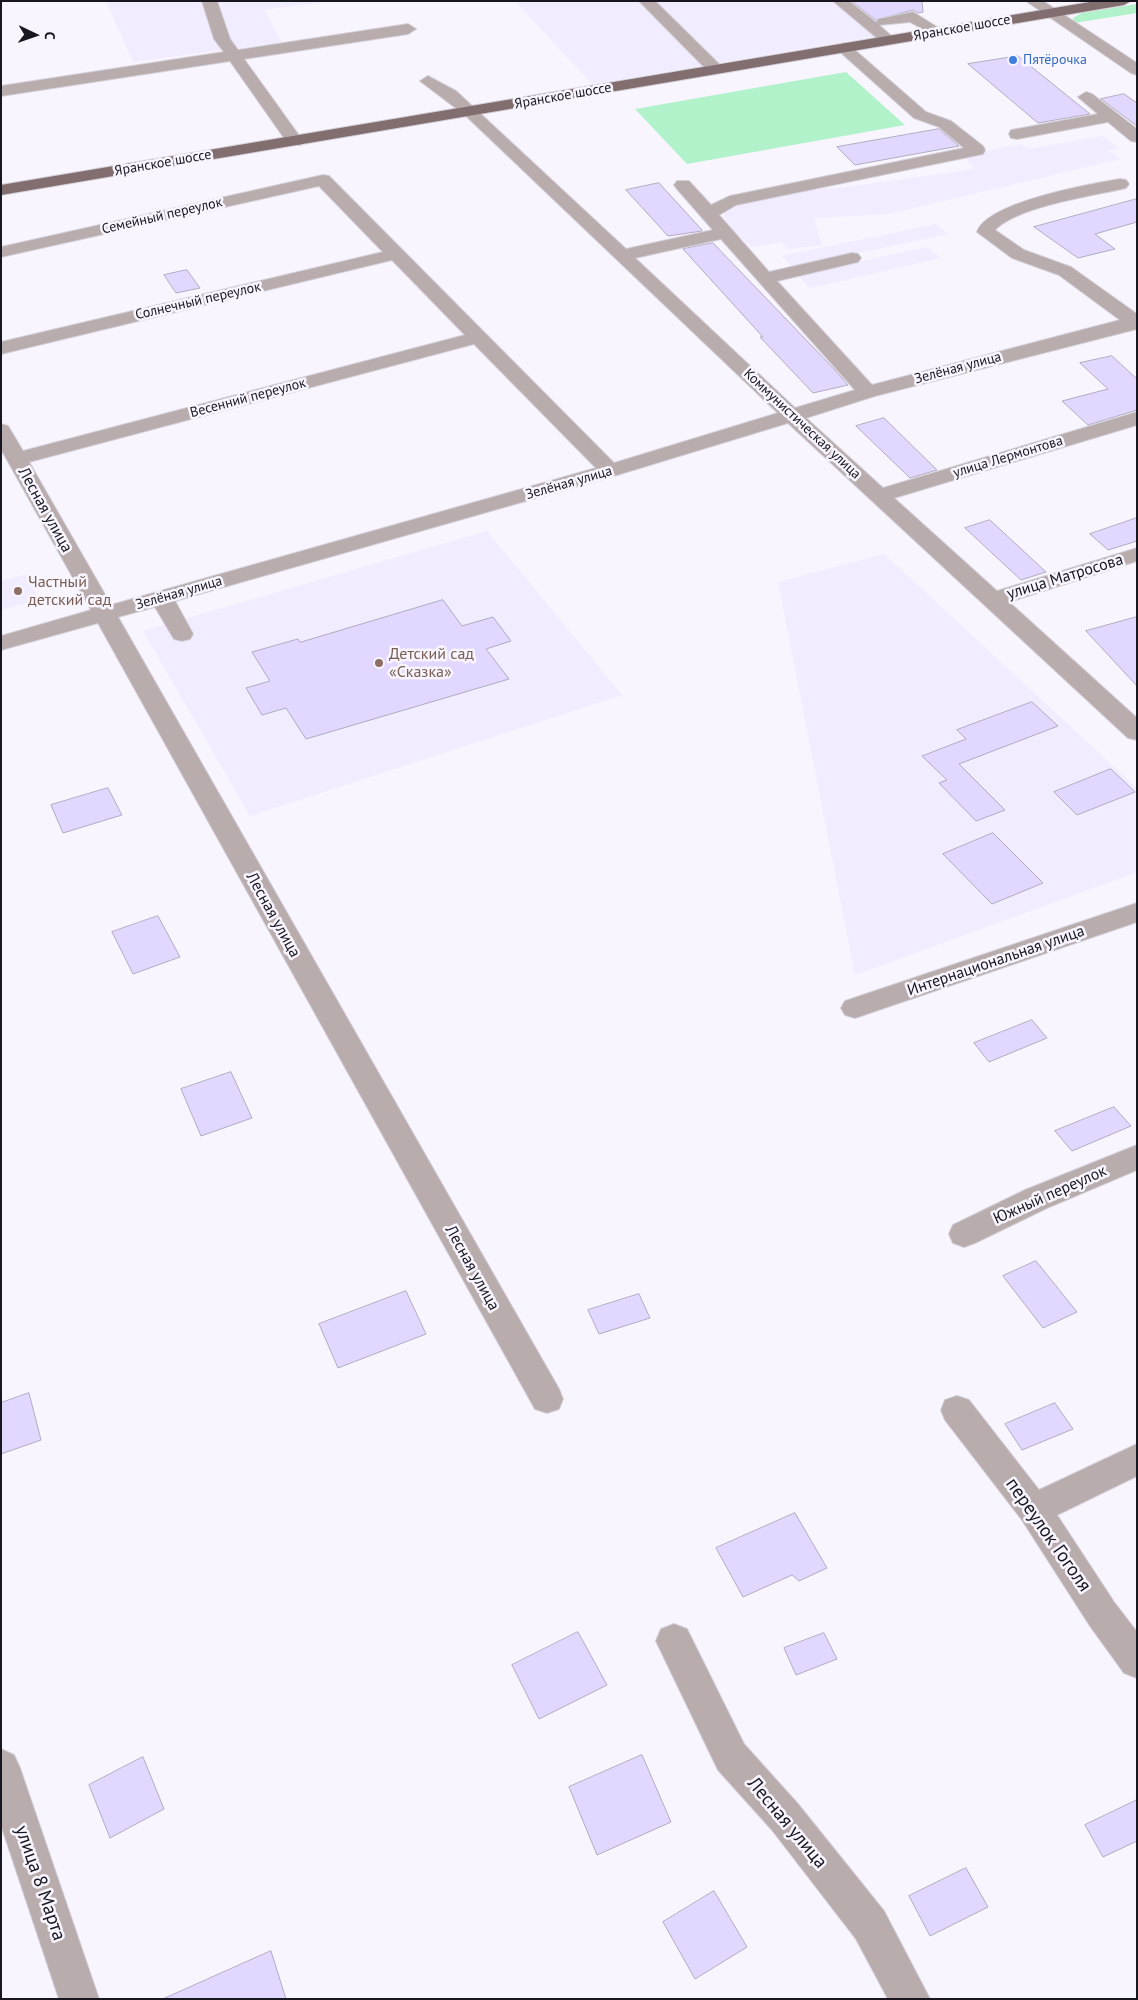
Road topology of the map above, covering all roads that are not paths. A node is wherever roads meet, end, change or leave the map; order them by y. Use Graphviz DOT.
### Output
graph roads {
  1 [pos="646,1"];
  2 [pos="840,1"];
  3 [pos="1033,1"];
  4 [pos="1124,1"];
  5 [pos="213,2"];
  6 [pos="1083,4"];
  7 [pos="1049,14"];
  8 [pos="884,22"];
  9 [pos="408,29"];
  10 [pos="937,32"];
  11 [pos="888,40"];
  12 [pos="844,48"];
  13 [pos="234,55"];
  14 [pos="716,70"];
  15 [pos="1137,70"];
  16 [pos="428,80"];
  17 [pos="1,91"];
  18 [pos="1086,97"];
  19 [pos="471,112"];
  20 [pos="1111,117"];
  21 [pos="1017,134"];
  22 [pos="1137,137"];
  23 [pos="295,141"];
  24 [pos="1120,184"];
  25 [pos="683,185"];
  26 [pos="1,190"];
  27 [pos="709,214"];
  28 [pos="726,233"];
  29 [pos="1,252"];
  30 [pos="396,254"];
  31 [pos="622,255"];
  32 [pos="852,258"];
  33 [pos="765,278"];
  34 [pos="1136,322"];
  35 [pos="478,337"];
  36 [pos="1,348"];
  37 [pos="868,392"];
  38 [pos="791,415"];
  39 [pos="1137,418"];
  40 [pos="1,430"];
  41 [pos="17,459"];
  42 [pos="610,471"];
  43 [pos="879,496"];
  44 [pos="1137,554"];
  45 [pos="162,598"];
  46 [pos="992,600"];
  47 [pos="104,614"];
  48 [pos="182,634"];
  49 [pos="1,643"];
  50 [pos="1137,703"];
  51 [pos="1113,711"];
  52 [pos="1137,732"];
  53 [pos="1137,912"];
  54 [pos="855,1008"];
  55 [pos="1137,1157"];
  56 [pos="964,1234"];
  57 [pos="546,1399"];
  58 [pos="957,1410"];
  59 [pos="1137,1459"];
  60 [pos="1034,1509"];
  61 [pos="674,1641"];
  62 [pos="1137,1662"];
  63 [pos="1,1768"];
  64 [pos="79,1999"];
  65 [pos="910,1999"];
  1 -- 14 [label="street"];
  2 -- 11 [label="street"];
  3 -- 7 [label="street"];
  4 -- 6 [label="main road, Яранское шоссе"];
  5 -- 13 [label="street"];
  6 -- 7 [label="main road, Яранское шоссе"];
  7 -- 10 [label="main road, Яранское шоссе"];
  7 -- 15 [label="street"];
  8 -- 10 [label="street"];
  9 -- 13 [label="street"];
  10 -- 11 [label="main road, Яранское шоссе"];
  11 -- 12 [label="main road, Яранское шоссе"];
  12 -- 14 [label="main road, Яранское шоссе"];
  12 -- 27 [label="street"];
  13 -- 17 [label="street"];
  13 -- 23 [label="street"];
  14 -- 19 [label="main road, Яранское шоссе"];
  16 -- 19 [label="street, Коммунистическая улица"];
  18 -- 20 [label="street"];
  19 -- 23 [label="main road, Яранское шоссе"];
  19 -- 31 [label="street, Коммунистическая улица"];
  20 -- 21 [label="street"];
  20 -- 22 [label="street"];
  23 -- 26 [label="main road, Яранское шоссе"];
  24 -- 34 [label="street"];
  25 -- 27 [label="street"];
  27 -- 28 [label="street"];
  28 -- 31 [label="street"];
  28 -- 33 [label="street"];
  29 -- 30 [label="street, Семейный переулок"];
  30 -- 35 [label="street"];
  30 -- 36 [label="street, Солнечный переулок"];
  31 -- 38 [label="street, Коммунистическая улица"];
  32 -- 33 [label="street"];
  33 -- 37 [label="street"];
  34 -- 37 [label="street, Зелёная улица"];
  35 -- 41 [label="street, Весенний переулок"];
  35 -- 42 [label="street"];
  37 -- 38 [label="street, Зелёная улица"];
  38 -- 42 [label="street, Зелёная улица"];
  38 -- 43 [label="street, Коммунистическая улица"];
  39 -- 43 [label="street, улица Лермонтова"];
  40 -- 41 [label="street, Лесная улица"];
  41 -- 47 [label="street, Лесная улица"];
  42 -- 45 [label="street, Зелёная улица"];
  43 -- 46 [label="street, Коммунистическая улица"];
  44 -- 46 [label="street, улица Матросова"];
  45 -- 47 [label="street, Зелёная улица"];
  45 -- 48 [label="street"];
  46 -- 51 [label="street, Коммунистическая улица"];
  47 -- 49 [label="street, Зелёная улица"];
  47 -- 57 [label="street, Лесная улица"];
  50 -- 51 [label="street"];
  51 -- 52 [label="street, Коммунистическая улица"];
  53 -- 54 [label="street, Интернациональная улица"];
  55 -- 56 [label="street, Южный переулок"];
  58 -- 60 [label="street, переулок Гоголя"];
  59 -- 60 [label="street"];
  60 -- 62 [label="street, переулок Гоголя"];
  61 -- 65 [label="street, Лесная улица"];
  63 -- 64 [label="street, улица 8 Марта"];
}
